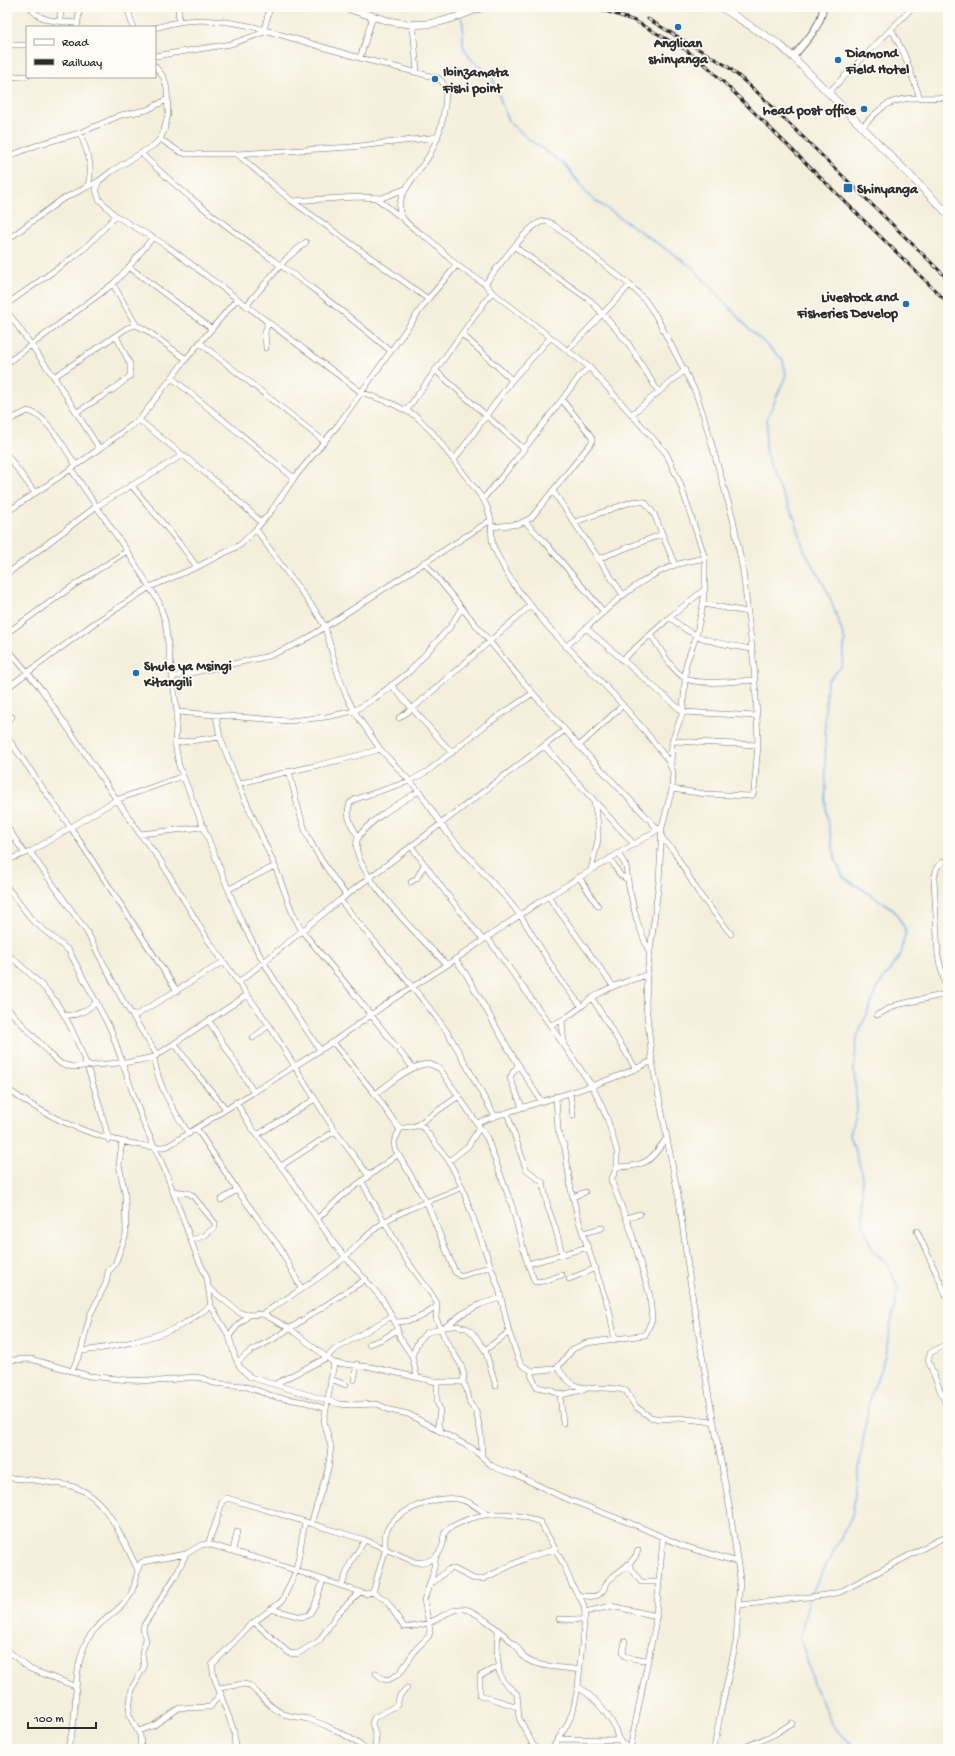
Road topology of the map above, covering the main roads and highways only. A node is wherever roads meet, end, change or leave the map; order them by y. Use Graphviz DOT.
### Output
graph roads {
  1 [pos="344,7"];
  2 [pos="483,7"];
  3 [pos="722,7"];
  4 [pos="823,7"];
  5 [pos="793,57"];
  6 [pos="948,214"];
  1 -- 2 [label="highway"];
  3 -- 5 [label="highway"];
  4 -- 5 [label="main road"];
  5 -- 6 [label="highway"];
}
